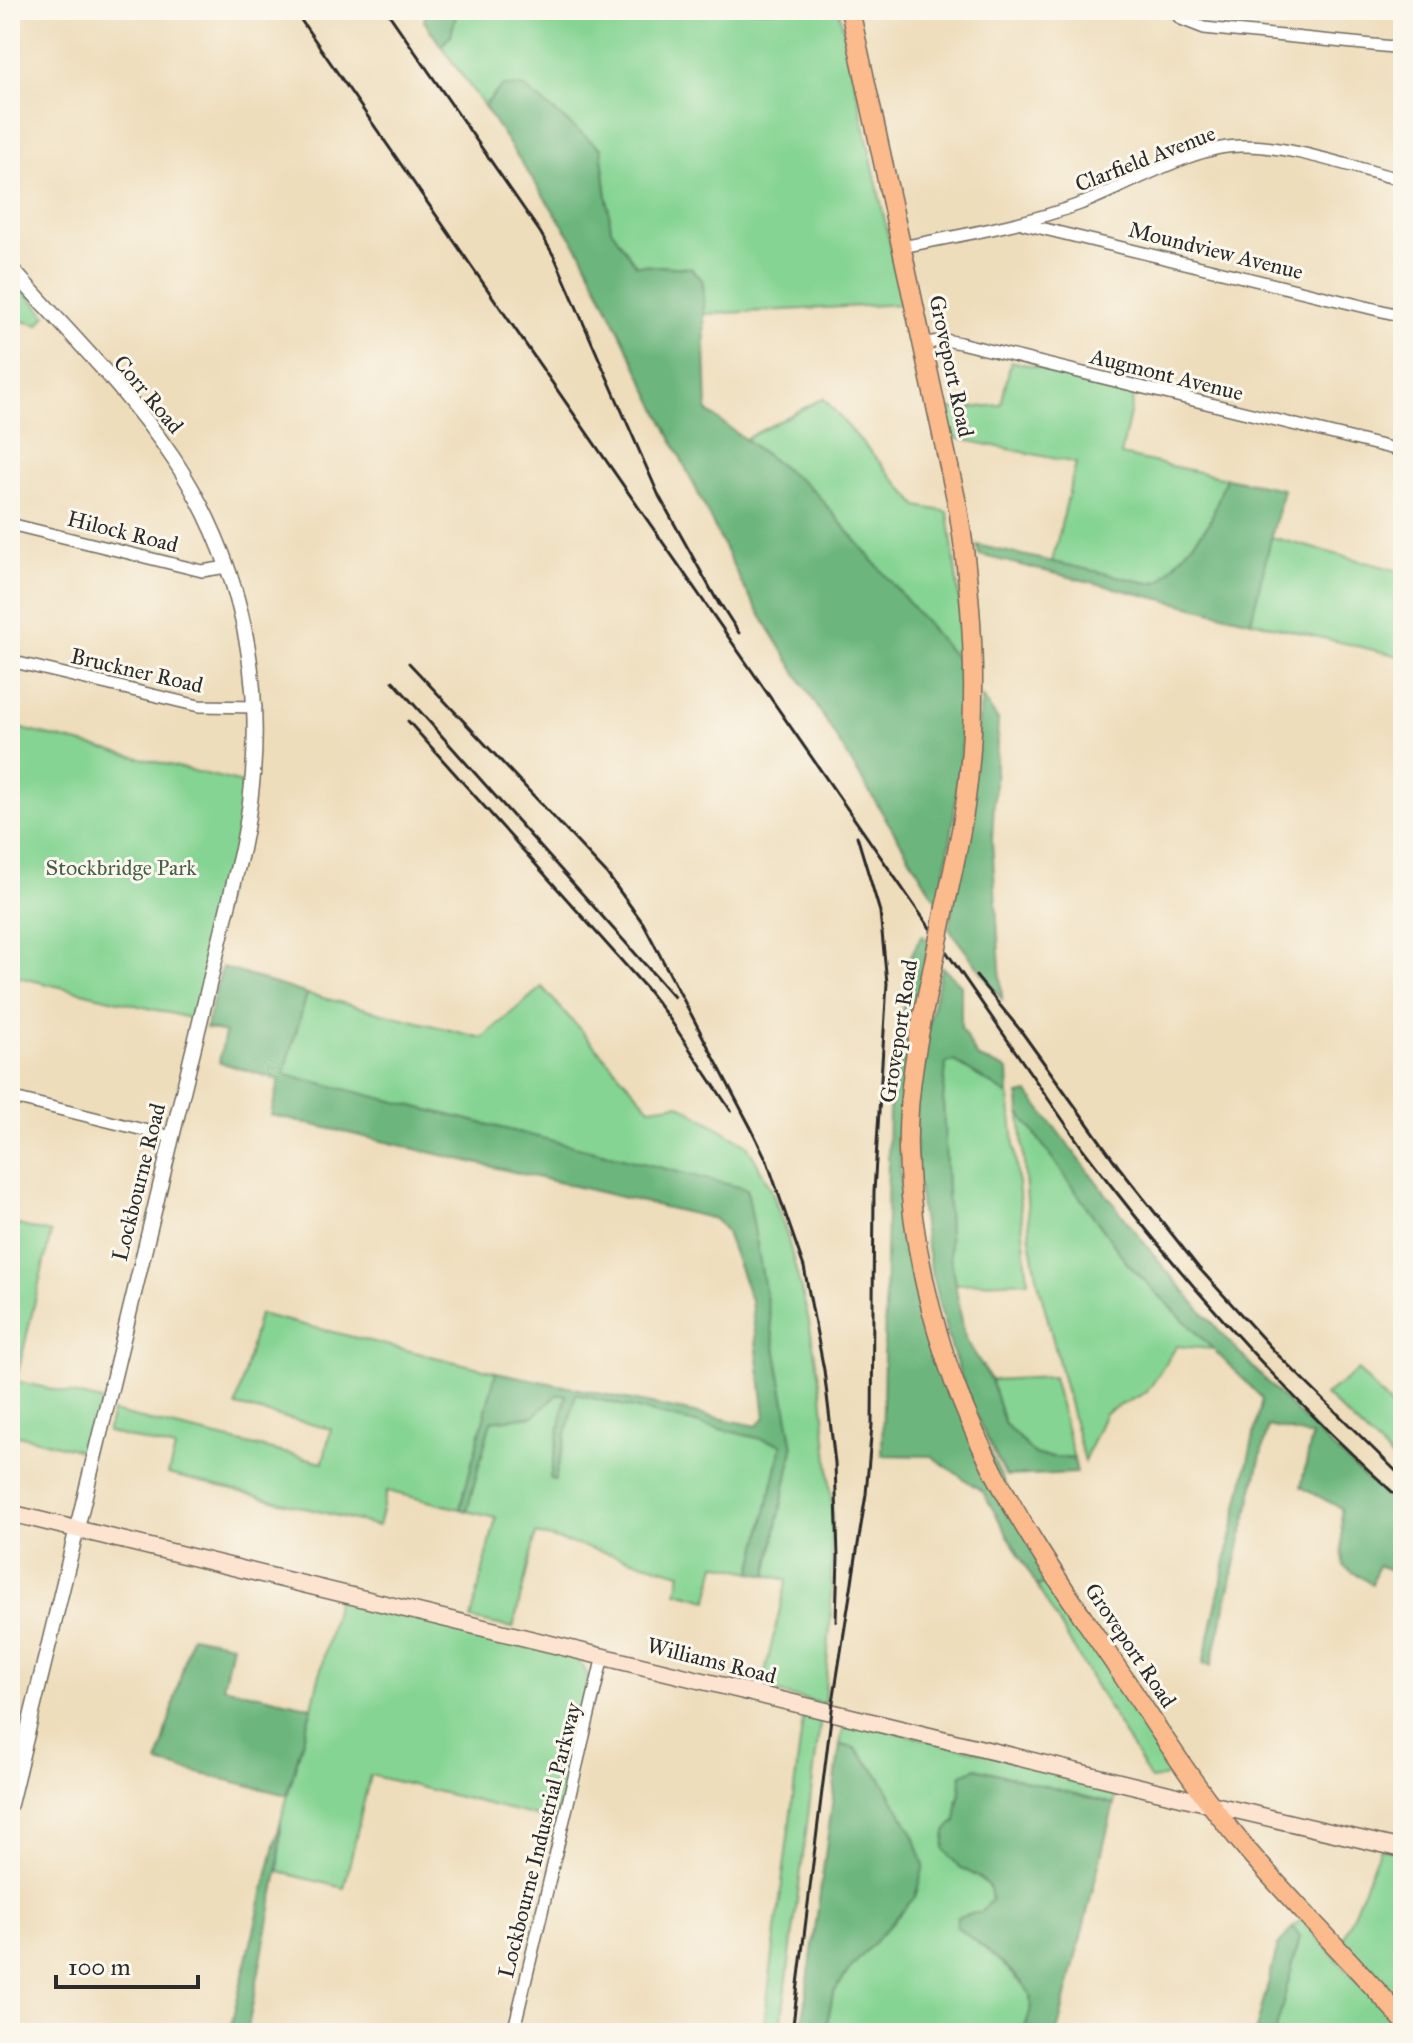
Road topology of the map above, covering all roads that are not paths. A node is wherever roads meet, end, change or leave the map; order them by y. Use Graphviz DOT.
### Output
graph roads {
  1 [pos="850,10"];
  2 [pos="1177,14"];
  3 [pos="1403,48"];
  4 [pos="1403,180"];
  5 [pos="1020,223"];
  6 [pos="902,247"];
  7 [pos="10,267"];
  8 [pos="1403,316"];
  9 [pos="922,344"];
  10 [pos="1403,451"];
  11 [pos="10,524"];
  12 [pos="227,567"];
  13 [pos="10,661"];
  14 [pos="256,707"];
  15 [pos="10,1097"];
  16 [pos="172,1137"];
  17 [pos="10,1513"];
  18 [pos="76,1529"];
  19 [pos="603,1656"];
  20 [pos="10,1804"];
  21 [pos="1210,1804"];
  22 [pos="1403,1849"];
  23 [pos="1403,2020"];
  24 [pos="513,2033"];
  1 -- 6 [label="main road, Groveport Road"];
  2 -- 3 [label="street"];
  4 -- 5 [label="street, Clarfield Avenue"];
  5 -- 6 [label="street, Clarfield Avenue"];
  5 -- 8 [label="street, Moundview Avenue"];
  6 -- 9 [label="main road, Groveport Road"];
  7 -- 12 [label="street, Corr Road"];
  9 -- 10 [label="street, Augmont Avenue"];
  9 -- 21 [label="main road, Groveport Road, bridge"];
  11 -- 12 [label="street, Hilock Road"];
  12 -- 14 [label="street, Lockbourne Road"];
  13 -- 14 [label="street, Bruckner Road"];
  14 -- 16 [label="street, Lockbourne Road"];
  15 -- 16 [label="street"];
  16 -- 18 [label="street, Lockbourne Road"];
  17 -- 18 [label="main road, Williams Road"];
  18 -- 19 [label="main road, Williams Road"];
  18 -- 20 [label="street, Lockbourne Road"];
  19 -- 21 [label="main road, Williams Road"];
  19 -- 24 [label="street, Lockbourne Industrial Parkway"];
  21 -- 22 [label="main road, Williams Road"];
  21 -- 23 [label="main road, Groveport Road"];
}
